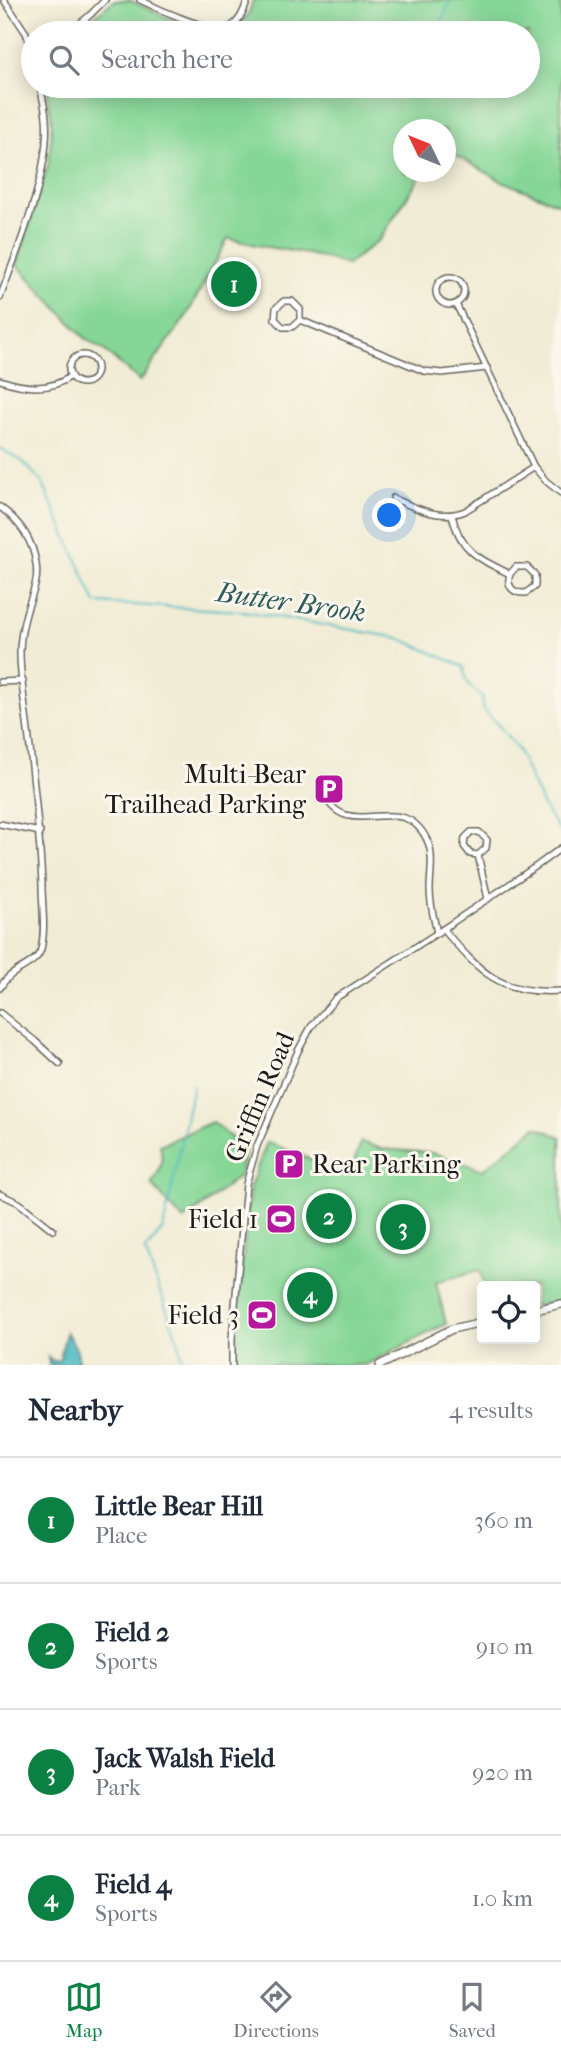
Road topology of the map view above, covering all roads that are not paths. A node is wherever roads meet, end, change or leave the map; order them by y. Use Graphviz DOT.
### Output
graph roads {
  1 [pos="4,0"];
  2 [pos="105,0"];
  3 [pos="140,0"];
  4 [pos="248,0"];
  5 [pos="81,21"];
  6 [pos="194,21"];
  7 [pos="237,21"];
  8 [pos="21,24"];
  9 [pos="42,98"];
  10 [pos="0,270"];
  11 [pos="9,271"];
  12 [pos="0,298"];
  13 [pos="456,304"];
  14 [pos="300,320"];
  15 [pos="487,368"];
  16 [pos="71,376"];
  17 [pos="0,380"];
  18 [pos="534,467"];
  19 [pos="561,493"];
  20 [pos="393,498"];
  21 [pos="0,507"];
  22 [pos="453,515"];
  23 [pos="510,573"];
  24 [pos="23,681"];
  25 [pos="0,682"];
  26 [pos="322,790"];
  27 [pos="0,824"];
  28 [pos="40,832"];
  29 [pos="561,848"];
  30 [pos="478,855"];
  31 [pos="488,899"];
  32 [pos="440,931"];
  33 [pos="0,988"];
  34 [pos="561,991"];
  35 [pos="0,1013"];
  36 [pos="60,1063"];
  37 [pos="0,1194"];
  38 [pos="53,1230"];
  39 [pos="561,1304"];
  40 [pos="540,1309"];
  41 [pos="477,1323"];
  42 [pos="232,1365"];
  43 [pos="380,1365"];
  1 -- 8 [label="street"];
  2 -- 5 [label="street"];
  3 -- 6 [label="street"];
  4 -- 7 [label="street"];
  9 -- 11 [label="street"];
  10 -- 11 [label="street"];
  11 -- 12 [label="street"];
  13 -- 13 [label="street"];
  13 -- 15 [label="street"];
  14 -- 14 [label="street"];
  14 -- 15 [label="street"];
  15 -- 18 [label="street"];
  16 -- 16 [label="street"];
  16 -- 17 [label="street"];
  18 -- 19 [label="street"];
  18 -- 22 [label="street"];
  20 -- 22 [label="street"];
  21 -- 24 [label="street"];
  22 -- 23 [label="street"];
  23 -- 23 [label="street"];
  24 -- 25 [label="street"];
  24 -- 28 [label="street"];
  26 -- 32 [label="street"];
  27 -- 28 [label="street"];
  28 -- 33 [label="street"];
  29 -- 31 [label="street, Griffin Road"];
  30 -- 30 [label="street"];
  30 -- 31 [label="street"];
  31 -- 32 [label="street, Griffin Road"];
  32 -- 34 [label="street"];
  32 -- 42 [label="street, Griffin Road"];
  35 -- 36 [label="street"];
  37 -- 38 [label="street"];
  39 -- 40 [label="main road"];
  41 -- 43 [label="main road"];
}
